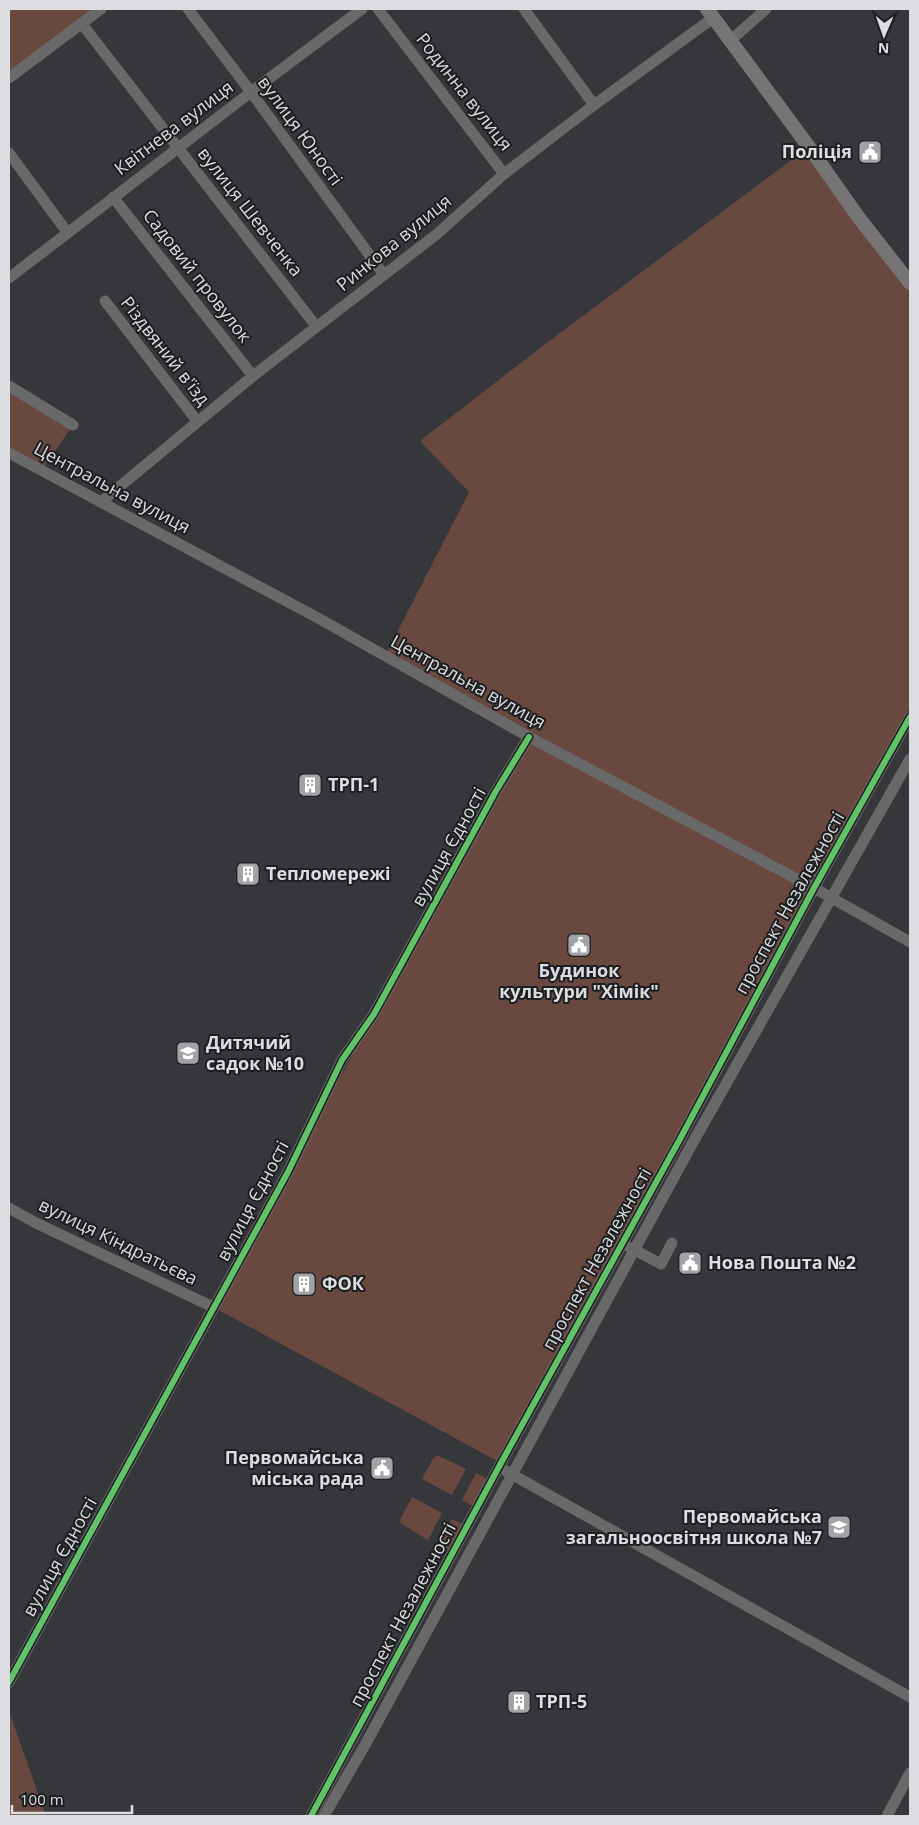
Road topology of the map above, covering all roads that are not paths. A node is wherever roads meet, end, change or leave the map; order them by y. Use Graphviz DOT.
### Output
graph roads {
  1 [pos="101,9"];
  2 [pos="188,9"];
  3 [pos="362,9"];
  4 [pos="378,9"];
  5 [pos="524,9"];
  6 [pos="766,9"];
  7 [pos="710,13"];
  8 [pos="82,24"];
  9 [pos="731,40"];
  10 [pos="9,78"];
  11 [pos="250,92"];
  12 [pos="594,105"];
  13 [pos="178,148"];
  14 [pos="9,153"];
  15 [pos="504,174"];
  16 [pos="113,197"];
  17 [pos="67,232"];
  18 [pos="384,275"];
  19 [pos="9,278"];
  20 [pos="910,283"];
  21 [pos="105,301"];
  22 [pos="316,326"];
  23 [pos="253,376"];
  24 [pos="9,386"];
  25 [pos="197,421"];
  26 [pos="73,425"];
  27 [pos="9,452"];
  28 [pos="101,502"];
  29 [pos="910,717"];
  30 [pos="529,737"];
  31 [pos="910,759"];
  32 [pos="814,888"];
  33 [pos="832,898"];
  34 [pos="910,942"];
  35 [pos="9,1208"];
  36 [pos="672,1243"];
  37 [pos="623,1244"];
  38 [pos="634,1250"];
  39 [pos="212,1307"];
  40 [pos="500,1465"];
  41 [pos="512,1474"];
  42 [pos="9,1682"];
  43 [pos="910,1697"];
  44 [pos="910,1773"];
  45 [pos="323,1811"];
  46 [pos="311,1816"];
  47 [pos="887,1816"];
  1 -- 8 [label="street"];
  2 -- 11 [label="street, вулиця Юності"];
  3 -- 11 [label="street, Квітнева вулиця"];
  4 -- 15 [label="street, Родинна вулиця"];
  5 -- 12 [label="street"];
  6 -- 9 [label="street"];
  7 -- 9 [label="main road"];
  7 -- 12 [label="street, Ринкова вулиця"];
  8 -- 10 [label="street"];
  8 -- 13 [label="street, вулиця Шевченка"];
  9 -- 20 [label="main road"];
  11 -- 13 [label="street, Квітнева вулиця"];
  11 -- 18 [label="street, вулиця Юності"];
  12 -- 15 [label="street, Ринкова вулиця"];
  13 -- 16 [label="street, Квітнева вулиця"];
  13 -- 22 [label="street, вулиця Шевченка"];
  14 -- 17 [label="street"];
  15 -- 18 [label="street, Ринкова вулиця"];
  16 -- 17 [label="street, Квітнева вулиця"];
  16 -- 23 [label="street, Садовий провулок"];
  17 -- 19 [label="street, Квітнева вулиця"];
  18 -- 22 [label="street, Ринкова вулиця"];
  21 -- 25 [label="street, Різдвяний в'їзд"];
  22 -- 23 [label="street, Ринкова вулиця"];
  23 -- 25 [label="street, Ринкова вулиця"];
  24 -- 26 [label="street"];
  25 -- 28 [label="street, Ринкова вулиця"];
  27 -- 28 [label="street, Центральна вулиця"];
  28 -- 30 [label="street, Центральна вулиця"];
  29 -- 32 [label="street, проспект Незалежності"];
  30 -- 32 [label="street, Центральна вулиця"];
  30 -- 39 [label="street, вулиця Єдності"];
  31 -- 33 [label="street, проспект Незалежності"];
  32 -- 33 [label="street, Центральна вулиця"];
  32 -- 37 [label="street, проспект Незалежності"];
  33 -- 34 [label="street, Центральна вулиця"];
  33 -- 38 [label="street, проспект Незалежності"];
  35 -- 39 [label="street, вулиця Кіндратьєва"];
  36 -- 38 [label="street"];
  37 -- 38 [label="street"];
  37 -- 40 [label="street, проспект Незалежності"];
  38 -- 41 [label="street, проспект Незалежності"];
  39 -- 42 [label="street, вулиця Єдності"];
  40 -- 41 [label="street"];
  40 -- 45 [label="street, проспект Незалежності"];
  41 -- 43 [label="street"];
  41 -- 45 [label="street, проспект Незалежності"];
  44 -- 47 [label="street"];
  45 -- 46 [label="street, проспект Незалежності"];
}
